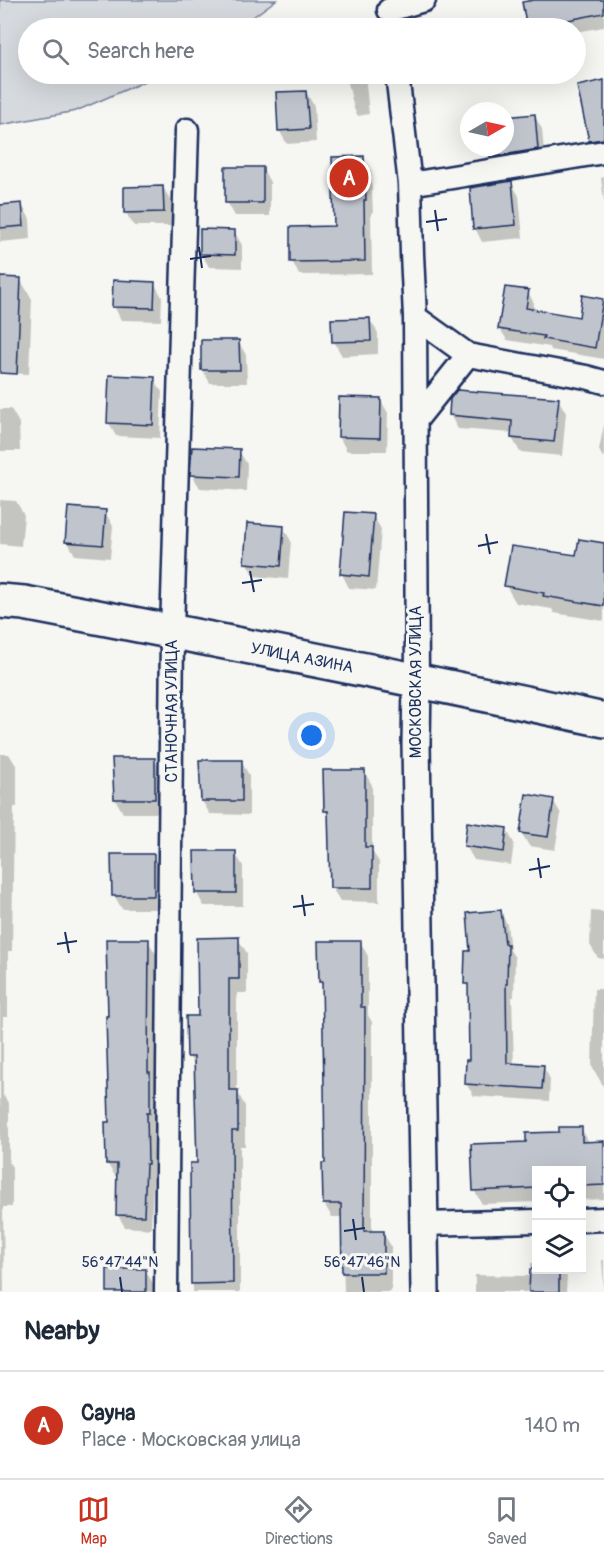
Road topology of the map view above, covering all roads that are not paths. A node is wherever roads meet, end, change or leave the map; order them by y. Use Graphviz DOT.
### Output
graph roads {
  1 [pos="424,0"];
  2 [pos="389,13"];
  3 [pos="398,84"];
  4 [pos="187,130"];
  5 [pos="604,152"];
  6 [pos="410,184"];
  7 [pos="416,317"];
  8 [pos="468,355"];
  9 [pos="604,382"];
  10 [pos="416,420"];
  11 [pos="0,601"];
  12 [pos="172,631"];
  13 [pos="417,680"];
  14 [pos="604,720"];
  15 [pos="604,1219"];
  16 [pos="586,1220"];
  17 [pos="532,1221"];
  18 [pos="424,1224"];
  19 [pos="166,1292"];
  20 [pos="425,1292"];
  1 -- 2 [label="street"];
  3 -- 6 [label="street, МОСКОВСКАЯ УЛИЦА"];
  4 -- 12 [label="street, СТАНОЧНАЯ УЛИЦА"];
  5 -- 6 [label="street"];
  6 -- 7 [label="street, МОСКОВСКАЯ УЛИЦА"];
  7 -- 8 [label="street"];
  7 -- 10 [label="street, МОСКОВСКАЯ УЛИЦА"];
  8 -- 9 [label="street"];
  8 -- 10 [label="street"];
  10 -- 13 [label="street, МОСКОВСКАЯ УЛИЦА"];
  11 -- 12 [label="main road, УЛИЦА АЗИНА"];
  12 -- 13 [label="main road, УЛИЦА АЗИНА"];
  12 -- 19 [label="street, СТАНОЧНАЯ УЛИЦА"];
  13 -- 14 [label="main road, УЛИЦА АЗИНА"];
  13 -- 18 [label="street, МОСКОВСКАЯ УЛИЦА"];
  15 -- 16 [label="street"];
  17 -- 18 [label="street"];
  18 -- 20 [label="street, МОСКОВСКАЯ УЛИЦА"];
}
